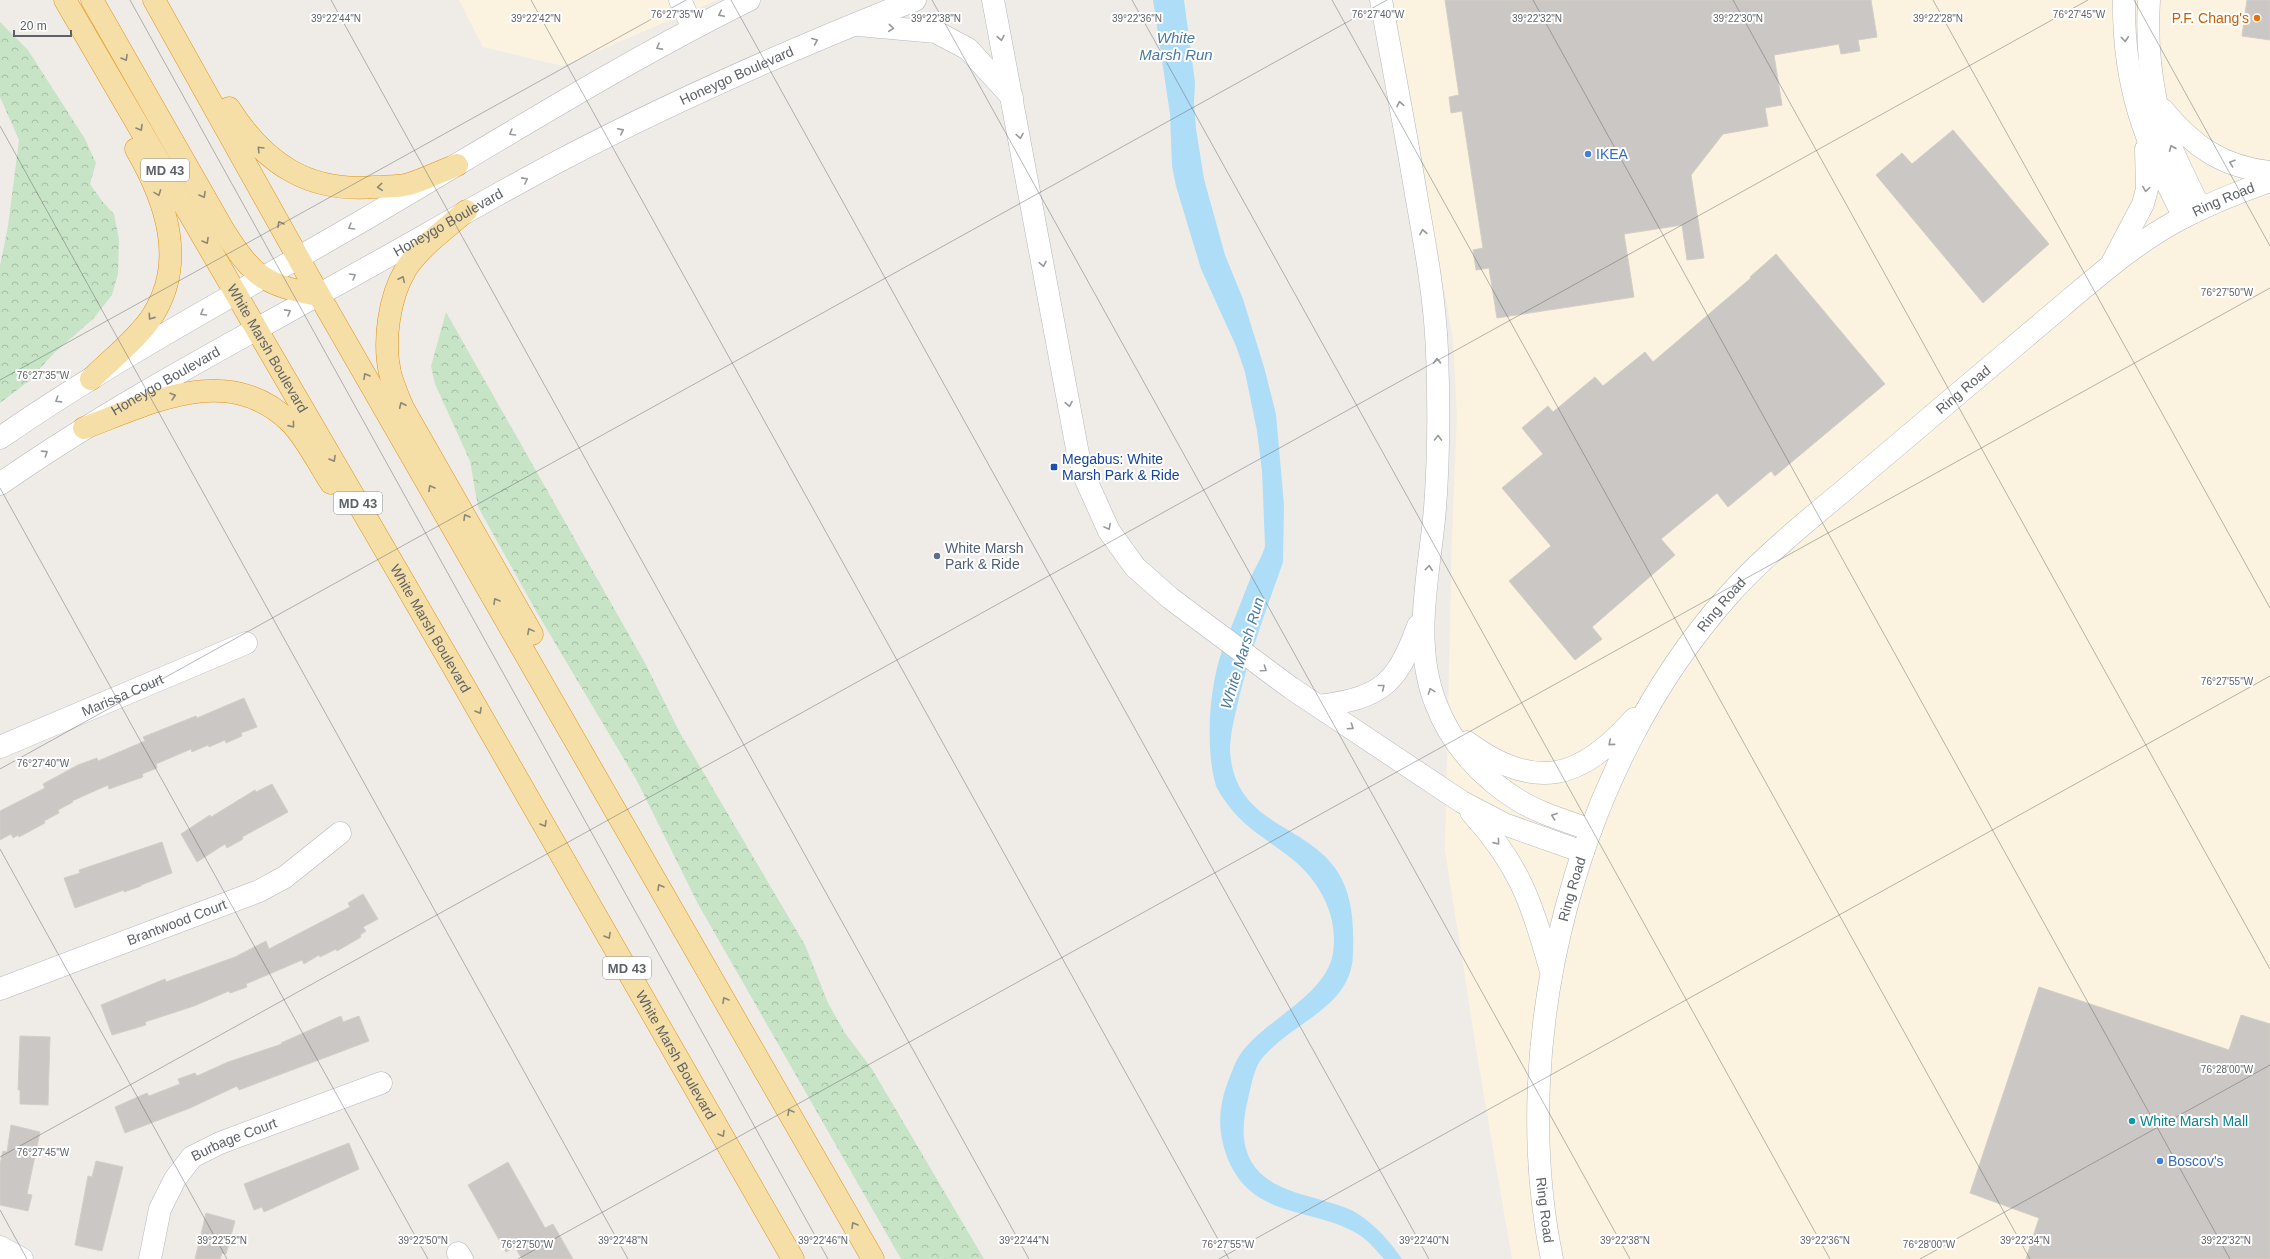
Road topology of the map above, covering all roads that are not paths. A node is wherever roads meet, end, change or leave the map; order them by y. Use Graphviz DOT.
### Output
graph roads {
  1 [pos="51,0"];
  2 [pos="65,0"];
  3 [pos="92,0"];
  4 [pos="154,0"];
  5 [pos="163,0"];
  6 [pos="680,0"];
  7 [pos="749,0"];
  8 [pos="879,0"];
  9 [pos="915,0"];
  10 [pos="993,0"];
  11 [pos="1381,0"];
  12 [pos="2124,0"];
  13 [pos="2149,0"];
  14 [pos="852,25"];
  15 [pos="693,28"];
  16 [pos="1012,98"];
  17 [pos="2156,102"];
  18 [pos="2146,136"];
  19 [pos="457,165"];
  20 [pos="2270,172"];
  21 [pos="2270,181"];
  22 [pos="466,211"];
  23 [pos="2192,213"];
  24 [pos="299,258"];
  25 [pos="2111,266"];
  26 [pos="263,278"];
  27 [pos="237,294"];
  28 [pos="319,295"];
  29 [pos="257,329"];
  30 [pos="91,379"];
  31 [pos="84,428"];
  32 [pos="0,438"];
  33 [pos="0,484"];
  34 [pos="1425,606"];
  35 [pos="246,643"];
  36 [pos="459,677"];
  37 [pos="1656,694"];
  38 [pos="1319,706"];
  39 [pos="1446,727"];
  40 [pos="0,747"];
  41 [pos="1462,802"];
  42 [pos="1591,830"];
  43 [pos="340,833"];
  44 [pos="1583,852"];
  45 [pos="641,853"];
  46 [pos="1551,972"];
  47 [pos="0,989"];
  48 [pos="382,1083"];
  49 [pos="0,1247"];
  50 [pos="22,1259"];
  51 [pos="150,1259"];
  52 [pos="793,1259"];
  53 [pos="874,1259"];
  54 [pos="1552,1259"];
  1 -- 30 [label="highway, one-way"];
  2 -- 27 [label="highway, White Marsh Boulevard / MD 43, one-way"];
  3 -- 26 [label="highway, one-way"];
  24 -- 4 [label="highway, one-way"];
  19 -- 5 [label="highway, one-way"];
  6 -- 15 [label="street"];
  7 -- 15 [label="street, one-way"];
  8 -- 14 [label="street"];
  9 -- 14 [label="street, Honeygo Boulevard"];
  10 -- 16 [label="street, one-way"];
  34 -- 11 [label="street, one-way"];
  12 -- 18 [label="street, one-way"];
  13 -- 17 [label="street"];
  14 -- 16 [label="street, one-way"];
  22 -- 14 [label="street, Honeygo Boulevard, one-way"];
  15 -- 19 [label="street, one-way"];
  16 -- 38 [label="street, one-way"];
  20 -- 17 [label="street, one-way"];
  23 -- 17 [label="street, one-way"];
  18 -- 23 [label="street"];
  18 -- 25 [label="street, one-way"];
  19 -- 24 [label="street, one-way"];
  21 -- 23 [label="street, Ring Road"];
  28 -- 22 [label="street, Honeygo Boulevard, one-way"];
  45 -- 22 [label="highway, one-way"];
  23 -- 25 [label="street, Ring Road"];
  24 -- 26 [label="street"];
  24 -- 28 [label="highway"];
  25 -- 37 [label="street, Ring Road"];
  26 -- 27 [label="street"];
  26 -- 28 [label="highway"];
  27 -- 29 [label="highway, White Marsh Boulevard / MD 43"];
  27 -- 30 [label="street, one-way"];
  29 -- 28 [label="street, Honeygo Boulevard, one-way"];
  45 -- 28 [label="highway, one-way"];
  29 -- 31 [label="street, Honeygo Boulevard"];
  29 -- 36 [label="highway, White Marsh Boulevard / MD 43, one-way"];
  30 -- 32 [label="street, one-way"];
  33 -- 31 [label="street, Honeygo Boulevard, one-way"];
  31 -- 36 [label="highway, one-way"];
  38 -- 34 [label="street, one-way"];
  39 -- 34 [label="street, one-way"];
  35 -- 40 [label="street, Marissa Court"];
  36 -- 52 [label="highway, White Marsh Boulevard / MD 43, one-way"];
  37 -- 39 [label="street, one-way"];
  37 -- 42 [label="street, Ring Road"];
  38 -- 41 [label="street, one-way"];
  42 -- 39 [label="street, one-way"];
  41 -- 44 [label="street"];
  41 -- 46 [label="street, one-way"];
  42 -- 44 [label="street, Ring Road"];
  43 -- 47 [label="street, Brantwood Court"];
  44 -- 46 [label="street, Ring Road"];
  53 -- 45 [label="highway, one-way"];
  46 -- 54 [label="street, Ring Road"];
  48 -- 51 [label="street, Burbage Court"];
  49 -- 50 [label="street"];
}
